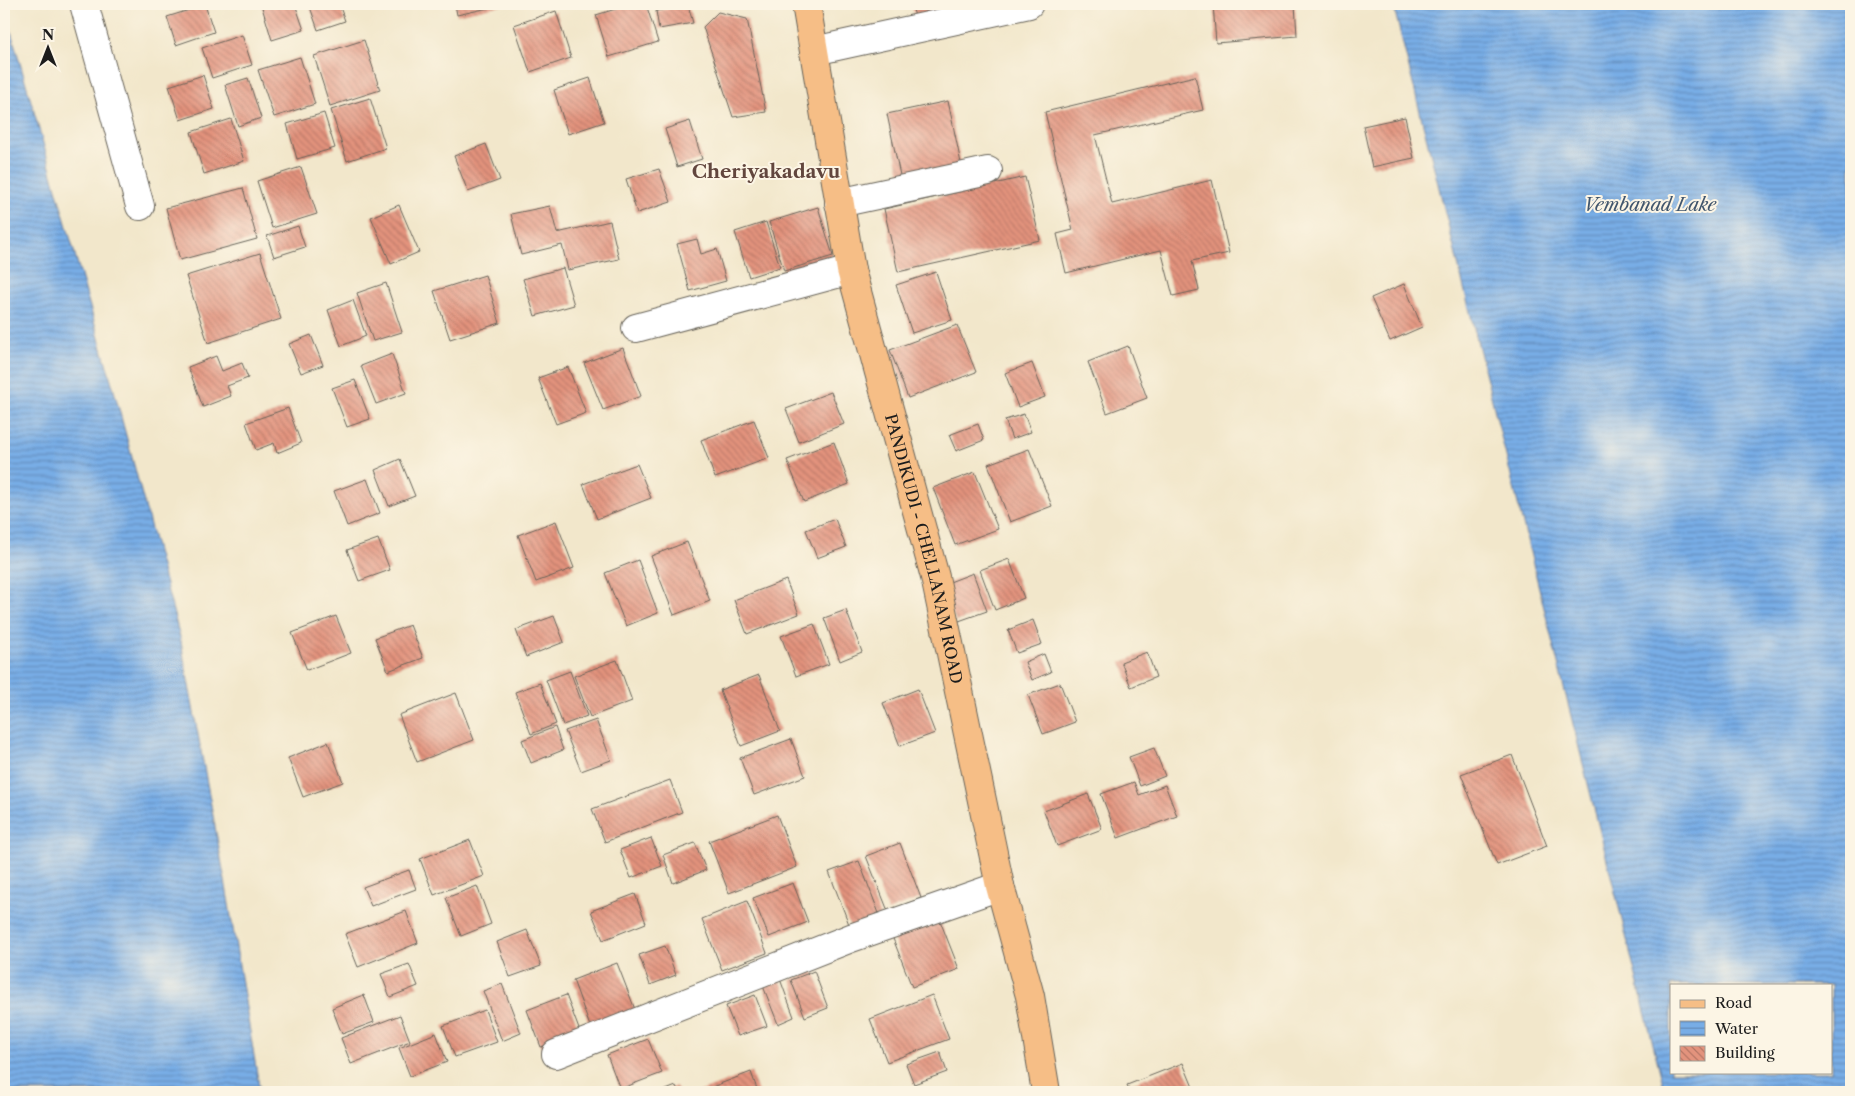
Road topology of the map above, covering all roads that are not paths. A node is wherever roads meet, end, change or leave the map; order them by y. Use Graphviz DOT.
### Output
graph roads {
  1 [pos="84,4"];
  2 [pos="806,4"];
  3 [pos="1029,4"];
  4 [pos="814,51"];
  5 [pos="988,172"];
  6 [pos="839,203"];
  7 [pos="140,206"];
  8 [pos="851,270"];
  9 [pos="636,328"];
  10 [pos="1000,886"];
  11 [pos="556,1054"];
  12 [pos="1046,1092"];
  1 -- 7 [label="street"];
  2 -- 4 [label="main road, PANDIKUDI - CHELLANAM ROAD"];
  3 -- 4 [label="street"];
  4 -- 6 [label="main road, PANDIKUDI - CHELLANAM ROAD"];
  5 -- 6 [label="street"];
  6 -- 8 [label="main road, PANDIKUDI - CHELLANAM ROAD"];
  8 -- 9 [label="street"];
  8 -- 10 [label="main road, PANDIKUDI - CHELLANAM ROAD"];
  10 -- 11 [label="street"];
  10 -- 12 [label="main road, PANDIKUDI - CHELLANAM ROAD"];
}
